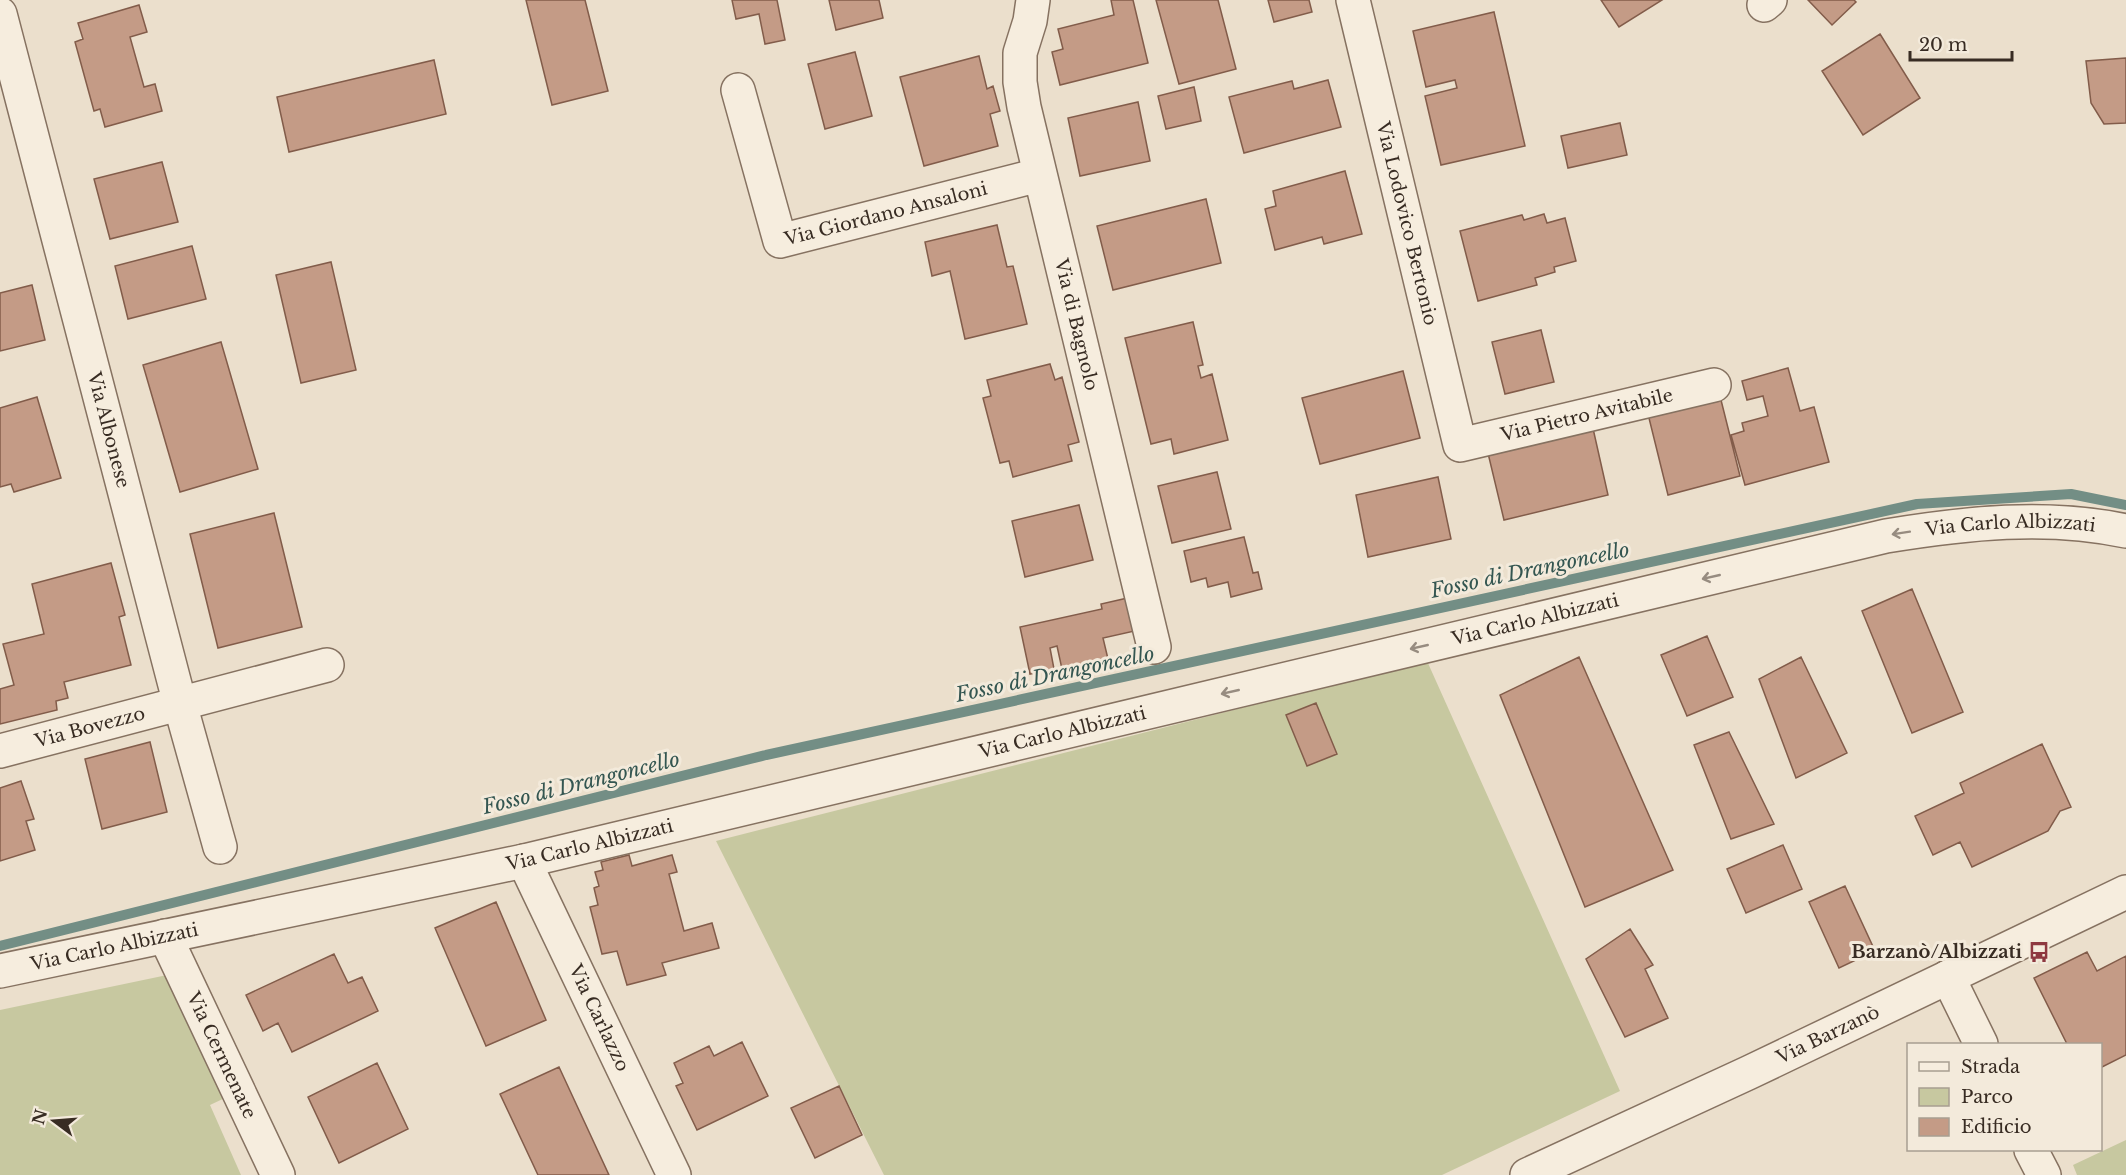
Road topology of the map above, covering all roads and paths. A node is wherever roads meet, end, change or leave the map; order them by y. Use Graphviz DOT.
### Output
graph roads {
  1 [pos="1033,0"];
  2 [pos="1353,0"];
  3 [pos="0,14"];
  4 [pos="738,90"];
  5 [pos="1039,176"];
  6 [pos="1714,385"];
  7 [pos="1460,445"];
  8 [pos="2126,531"];
  9 [pos="1154,647"];
  10 [pos="327,665"];
  11 [pos="180,704"];
  12 [pos="0,751"];
  13 [pos="220,847"];
  14 [pos="524,861"];
  15 [pos="2126,892"];
  16 [pos="165,936"];
  17 [pos="0,971"];
  18 [pos="1948,977"];
  19 [pos="1981,1043"];
  20 [pos="2032,1151"];
  21 [pos="278,1175"];
  22 [pos="674,1175"];
  23 [pos="1527,1175"];
  24 [pos="2043,1175"];
  1 -- 5 [label="street, Via di Bagnolo"];
  2 -- 7 [label="street, Via Lodovico Bertonio"];
  3 -- 11 [label="street, Via Albonese"];
  4 -- 5 [label="street, Via Giordano Ansaloni"];
  5 -- 9 [label="street, Via di Bagnolo"];
  6 -- 7 [label="street, Via Pietro Avitabile"];
  8 -- 14 [label="street, Via Carlo Albizzati, one-way"];
  10 -- 11 [label="street, Via Bovezzo"];
  11 -- 12 [label="street, Via Bovezzo"];
  11 -- 13 [label="street, Via Albonese"];
  14 -- 16 [label="street, Via Carlo Albizzati"];
  14 -- 22 [label="street, Via Carlazzo"];
  15 -- 18 [label="street, Via Barzanò"];
  16 -- 17 [label="street, Via Carlo Albizzati"];
  16 -- 21 [label="street, Via Cermenate"];
  18 -- 19 [label="street"];
  18 -- 23 [label="street, Via Barzanò"];
  20 -- 24 [label="street"];
}
